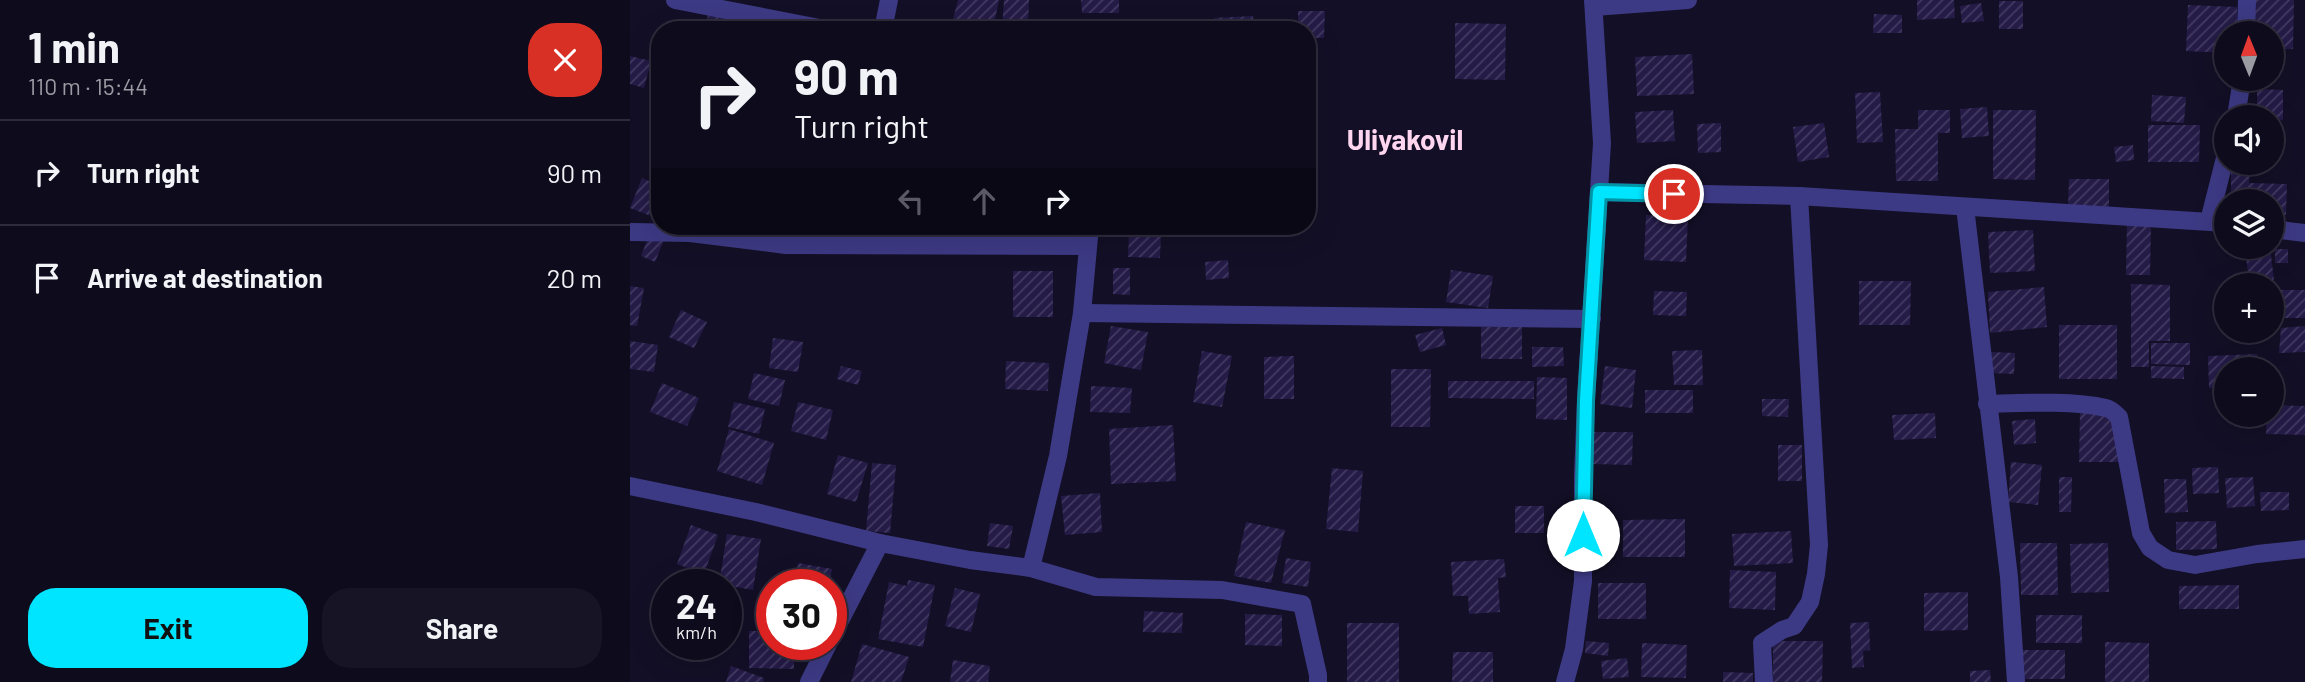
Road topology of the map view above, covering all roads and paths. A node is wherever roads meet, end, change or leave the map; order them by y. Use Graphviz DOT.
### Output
graph roads {
  1 [pos="675,0"];
  2 [pos="889,0"];
  3 [pos="1688,0"];
  4 [pos="2247,0"];
  5 [pos="1593,3"];
  6 [pos="784,21"];
  7 [pos="885,21"];
  8 [pos="2246,21"];
  9 [pos="1599,192"];
  10 [pos="1799,196"];
  11 [pos="1965,207"];
  12 [pos="2214,222"];
  13 [pos="2284,230"];
  14 [pos="630,232"];
  15 [pos="651,232"];
  16 [pos="2305,233"];
  17 [pos="706,235"];
  18 [pos="1089,235"];
  19 [pos="1088,246"];
  20 [pos="1082,313"];
  21 [pos="1591,319"];
  22 [pos="1987,404"];
  23 [pos="630,486"];
  24 [pos="880,543"];
  25 [pos="2305,549"];
  26 [pos="1031,568"];
  27 [pos="847,607"];
  28 [pos="820,660"];
  29 [pos="808,682"];
  30 [pos="1318,682"];
  31 [pos="1565,682"];
  32 [pos="1764,682"];
  33 [pos="2016,682"];
  1 -- 6 [label="street"];
  2 -- 7 [label="street"];
  3 -- 5 [label="street"];
  4 -- 8 [label="street"];
  5 -- 9 [label="street"];
  9 -- 10 [label="street"];
  9 -- 21 [label="street"];
  10 -- 11 [label="street"];
  10 -- 32 [label="street"];
  11 -- 12 [label="street"];
  11 -- 22 [label="street"];
  13 -- 16 [label="street"];
  14 -- 15 [label="street"];
  17 -- 19 [label="street"];
  18 -- 19 [label="street"];
  19 -- 20 [label="street"];
  20 -- 21 [label="street"];
  20 -- 26 [label="street"];
  21 -- 31 [label="street"];
  22 -- 25 [label="street"];
  22 -- 33 [label="street"];
  23 -- 24 [label="street"];
  24 -- 26 [label="street"];
  24 -- 27 [label="street"];
  26 -- 30 [label="street"];
  28 -- 29 [label="street"];
}
